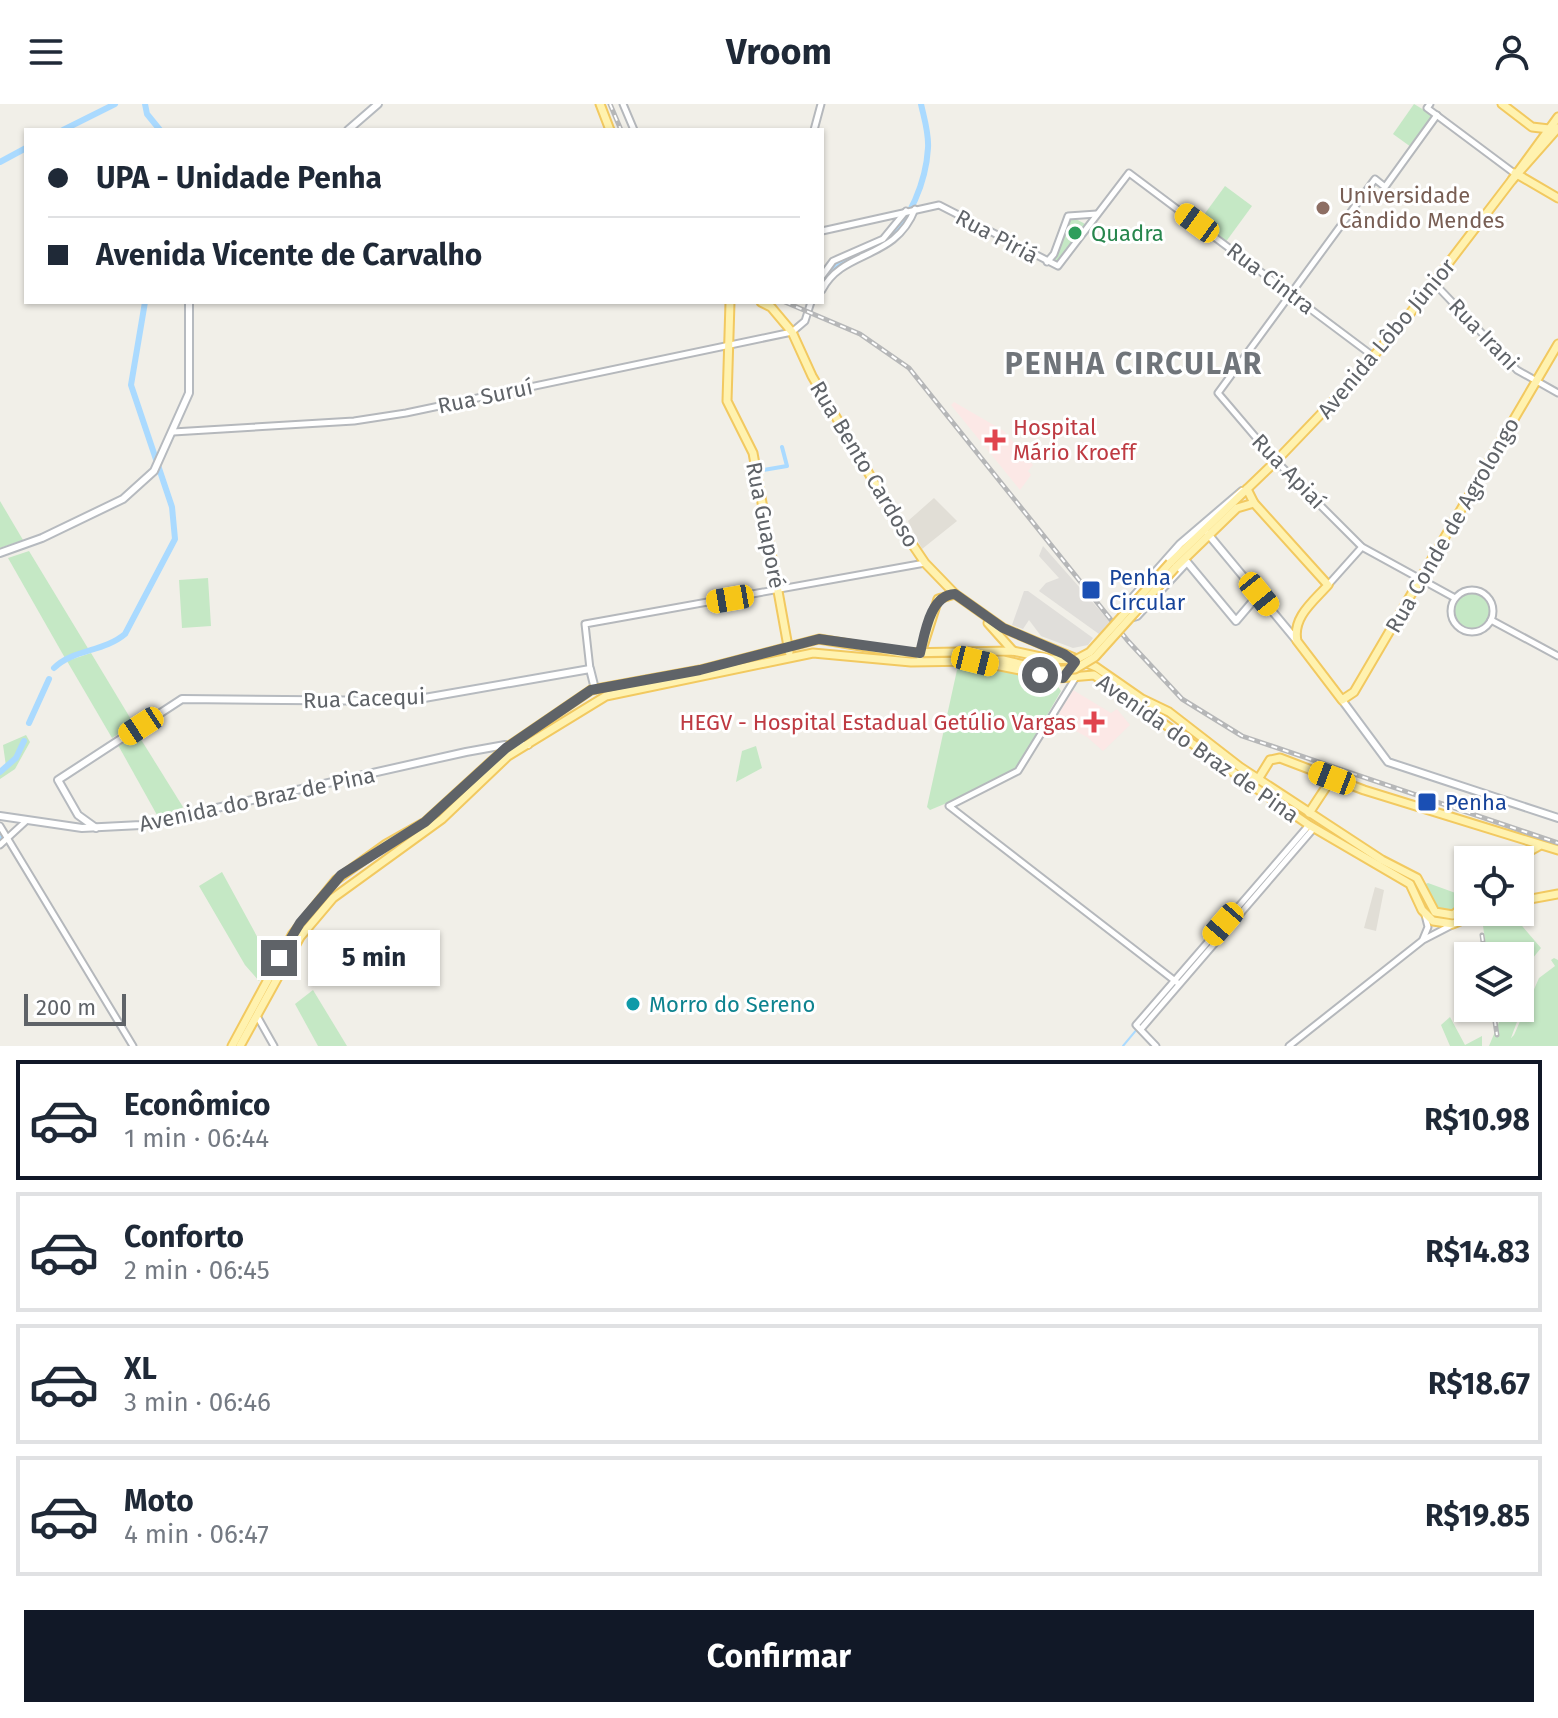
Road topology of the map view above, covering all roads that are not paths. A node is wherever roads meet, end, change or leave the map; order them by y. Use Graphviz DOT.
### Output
graph roads {
  1 [pos="378,104"];
  2 [pos="600,104"];
  3 [pos="623,104"];
  4 [pos="821,104"];
  5 [pos="1502,104"];
  6 [pos="1429,106"];
  7 [pos="1437,115"];
  8 [pos="1558,117"];
  9 [pos="350,128"];
  10 [pos="609,128"];
  11 [pos="633,128"];
  12 [pos="815,128"];
  13 [pos="1553,129"];
  14 [pos="1515,176"];
  15 [pos="1558,198"];
  16 [pos="911,209"];
  17 [pos="1100,213"];
  18 [pos="1083,217"];
  19 [pos="824,231"];
  20 [pos="1087,231"];
  21 [pos="1047,262"];
  22 [pos="824,273"];
  23 [pos="1434,283"];
  24 [pos="824,287"];
  25 [pos="1290,294"];
  26 [pos="189,304"];
  27 [pos="730,304"];
  28 [pos="765,304"];
  29 [pos="812,304"];
  30 [pos="792,332"];
  31 [pos="729,343"];
  32 [pos="1558,344"];
  33 [pos="1373,356"];
  34 [pos="1536,382"];
  35 [pos="1558,393"];
  36 [pos="173,432"];
  37 [pos="1276,461"];
  38 [pos="1248,488"];
  39 [pos="1254,503"];
  40 [pos="1208,534"];
  41 [pos="1362,547"];
  42 [pos="0,553"];
  43 [pos="925,563"];
  44 [pos="1172,566"];
  45 [pos="1419,580"];
  46 [pos="1328,585"];
  47 [pos="779,591"];
  48 [pos="955,594"];
  49 [pos="1259,594"];
  50 [pos="1455,598"];
  51 [pos="982,616"];
  52 [pos="1491,620"];
  53 [pos="1297,641"];
  54 [pos="1013,651"];
  55 [pos="920,653"];
  56 [pos="789,654"];
  57 [pos="1064,654"];
  58 [pos="1558,656"];
  59 [pos="975,661"];
  60 [pos="1075,662"];
  61 [pos="919,663"];
  62 [pos="590,669"];
  63 [pos="1077,676"];
  64 [pos="1061,678"];
  65 [pos="595,689"];
  66 [pos="1066,691"];
  67 [pos="1342,700"];
  68 [pos="511,744"];
  69 [pos="528,745"];
  70 [pos="1332,778"];
  71 [pos="1256,782"];
  72 [pos="1309,813"];
  73 [pos="1,814"];
  74 [pos="78,815"];
  75 [pos="1558,818"];
  76 [pos="26,821"];
  77 [pos="69,826"];
  78 [pos="1312,826"];
  79 [pos="96,828"];
  80 [pos="1,831"];
  81 [pos="9,838"];
  82 [pos="0,845"];
  83 [pos="1539,846"];
  84 [pos="1534,849"];
  85 [pos="1558,850"];
  86 [pos="1558,894"];
  87 [pos="1534,898"];
  88 [pos="1427,909"];
  89 [pos="1454,912"];
  90 [pos="1453,924"];
  91 [pos="1423,940"];
  92 [pos="1177,982"];
  93 [pos="257,1016"];
  94 [pos="133,1046"];
  95 [pos="232,1046"];
  96 [pos="240,1046"];
  97 [pos="274,1046"];
  98 [pos="1156,1046"];
  99 [pos="1289,1046"];
  1 -- 9 [label="main road"];
  2 -- 10 [label="main road"];
  3 -- 11 [label="street"];
  4 -- 12 [label="street"];
  5 -- 13 [label="main road"];
  6 -- 7 [label="street"];
  7 -- 14 [label="street"];
  7 -- 25 [label="street"];
  8 -- 13 [label="main road, Avenida Lôbo Júnior"];
  13 -- 14 [label="main road, Avenida Lôbo Júnior"];
  14 -- 15 [label="main road"];
  14 -- 23 [label="main road, Avenida Lôbo Júnior"];
  16 -- 19 [label="street"];
  16 -- 21 [label="street, Rua Piriá"];
  16 -- 22 [label="street"];
  16 -- 24 [label="street"];
  17 -- 18 [label="street"];
  17 -- 20 [label="street"];
  17 -- 25 [label="street, Rua Cintra"];
  18 -- 20 [label="street"];
  18 -- 21 [label="street"];
  20 -- 21 [label="street, Rua Piriá"];
  23 -- 33 [label="main road, Avenida Lôbo Júnior"];
  23 -- 34 [label="street, Rua Irani"];
  25 -- 33 [label="street, Rua Cintra"];
  25 -- 37 [label="street, Rua Apiaí"];
  26 -- 36 [label="main road"];
  27 -- 31 [label="main road, Rua Guaporé"];
  28 -- 30 [label="main road, Rua Bento Cardoso"];
  29 -- 30 [label="street"];
  30 -- 31 [label="street, Rua Suruí"];
  30 -- 43 [label="main road, Rua Bento Cardoso"];
  31 -- 36 [label="street, Rua Suruí"];
  31 -- 47 [label="main road, Rua Guaporé"];
  32 -- 34 [label="main road, Rua Conde de Agrolongo"];
  33 -- 37 [label="main road, Avenida Lôbo Júnior"];
  34 -- 35 [label="street, Rua Irani"];
  34 -- 45 [label="main road, Rua Conde de Agrolongo"];
  36 -- 42 [label="main road"];
  37 -- 38 [label="main road, Avenida Lôbo Júnior"];
  37 -- 41 [label="street, Rua Apiaí"];
  38 -- 39 [label="main road"];
  38 -- 44 [label="main road, Avenida Lôbo Júnior"];
  38 -- 49 [label="main road, Avenida Lôbo Júnior"];
  39 -- 40 [label="main road"];
  39 -- 46 [label="main road"];
  40 -- 44 [label="main road"];
  40 -- 49 [label="main road"];
  41 -- 45 [label="street, Rua Apiaí"];
  41 -- 46 [label="street"];
  43 -- 47 [label="street"];
  43 -- 48 [label="main road, Rua Bento Cardoso"];
  44 -- 54 [label="main road, Avenida do Braz de Pina, bridge"];
  44 -- 59 [label="main road, bridge"];
  45 -- 50 [label="street, Rua Apiaí"];
  45 -- 67 [label="main road, Rua Conde de Agrolongo"];
  46 -- 53 [label="main road"];
  47 -- 56 [label="main road, Rua Guaporé"];
  47 -- 62 [label="street"];
  48 -- 51 [label="main road, Rua Bento Cardoso"];
  48 -- 55 [label="main road"];
  49 -- 53 [label="main road"];
  50 -- 52 [label="street"];
  50 -- 52 [label="street"];
  51 -- 54 [label="main road"];
  51 -- 57 [label="main road, Avenida do Braz de Pina"];
  52 -- 58 [label="street"];
  53 -- 67 [label="main road"];
  54 -- 55 [label="main road, Avenida do Braz de Pina"];
  55 -- 56 [label="main road, Avenida do Braz de Pina"];
  55 -- 61 [label="main road"];
  56 -- 61 [label="main road, Avenida do Braz de Pina"];
  56 -- 65 [label="main road, Avenida do Braz de Pina"];
  56 -- 69 [label="main road, Avenida do Braz de Pina"];
  57 -- 60 [label="main road"];
  57 -- 71 [label="main road, Avenida do Braz de Pina"];
  59 -- 61 [label="main road, Avenida do Braz de Pina"];
  59 -- 64 [label="main road, Avenida do Braz de Pina"];
  60 -- 63 [label="main road"];
  60 -- 64 [label="main road"];
  62 -- 65 [label="main road"];
  62 -- 74 [label="main road, Rua Cacequi"];
  63 -- 64 [label="main road, Avenida do Braz de Pina"];
  63 -- 66 [label="street"];
  63 -- 71 [label="main road, Avenida do Braz de Pina"];
  64 -- 66 [label="street"];
  65 -- 68 [label="main road, Avenida do Braz de Pina"];
  66 -- 92 [label="street"];
  67 -- 75 [label="main road"];
  68 -- 69 [label="main road, Avenida do Braz de Pina"];
  68 -- 79 [label="main road, Avenida do Braz de Pina"];
  68 -- 95 [label="main road"];
  69 -- 93 [label="main road"];
  70 -- 71 [label="main road"];
  70 -- 72 [label="main road"];
  70 -- 83 [label="main road"];
  71 -- 72 [label="main road, Avenida do Braz de Pina"];
  71 -- 78 [label="main road, Avenida do Braz de Pina"];
  72 -- 88 [label="main road, Avenida do Braz de Pina"];
  73 -- 76 [label="main road, Avenida do Braz de Pina"];
  74 -- 77 [label="main road"];
  74 -- 79 [label="main road"];
  76 -- 77 [label="main road, Avenida do Braz de Pina"];
  76 -- 81 [label="street"];
  77 -- 79 [label="main road, Avenida do Braz de Pina"];
  78 -- 88 [label="main road, Avenida do Braz de Pina"];
  78 -- 92 [label="street"];
  80 -- 81 [label="street"];
  81 -- 82 [label="street"];
  81 -- 94 [label="street"];
  83 -- 84 [label="main road"];
  83 -- 85 [label="main road"];
  86 -- 87 [label="main road"];
  88 -- 89 [label="main road"];
  88 -- 90 [label="main road"];
  88 -- 91 [label="street"];
  90 -- 91 [label="street"];
  91 -- 99 [label="street"];
  92 -- 98 [label="street"];
  93 -- 96 [label="main road"];
  93 -- 97 [label="street"];
}
